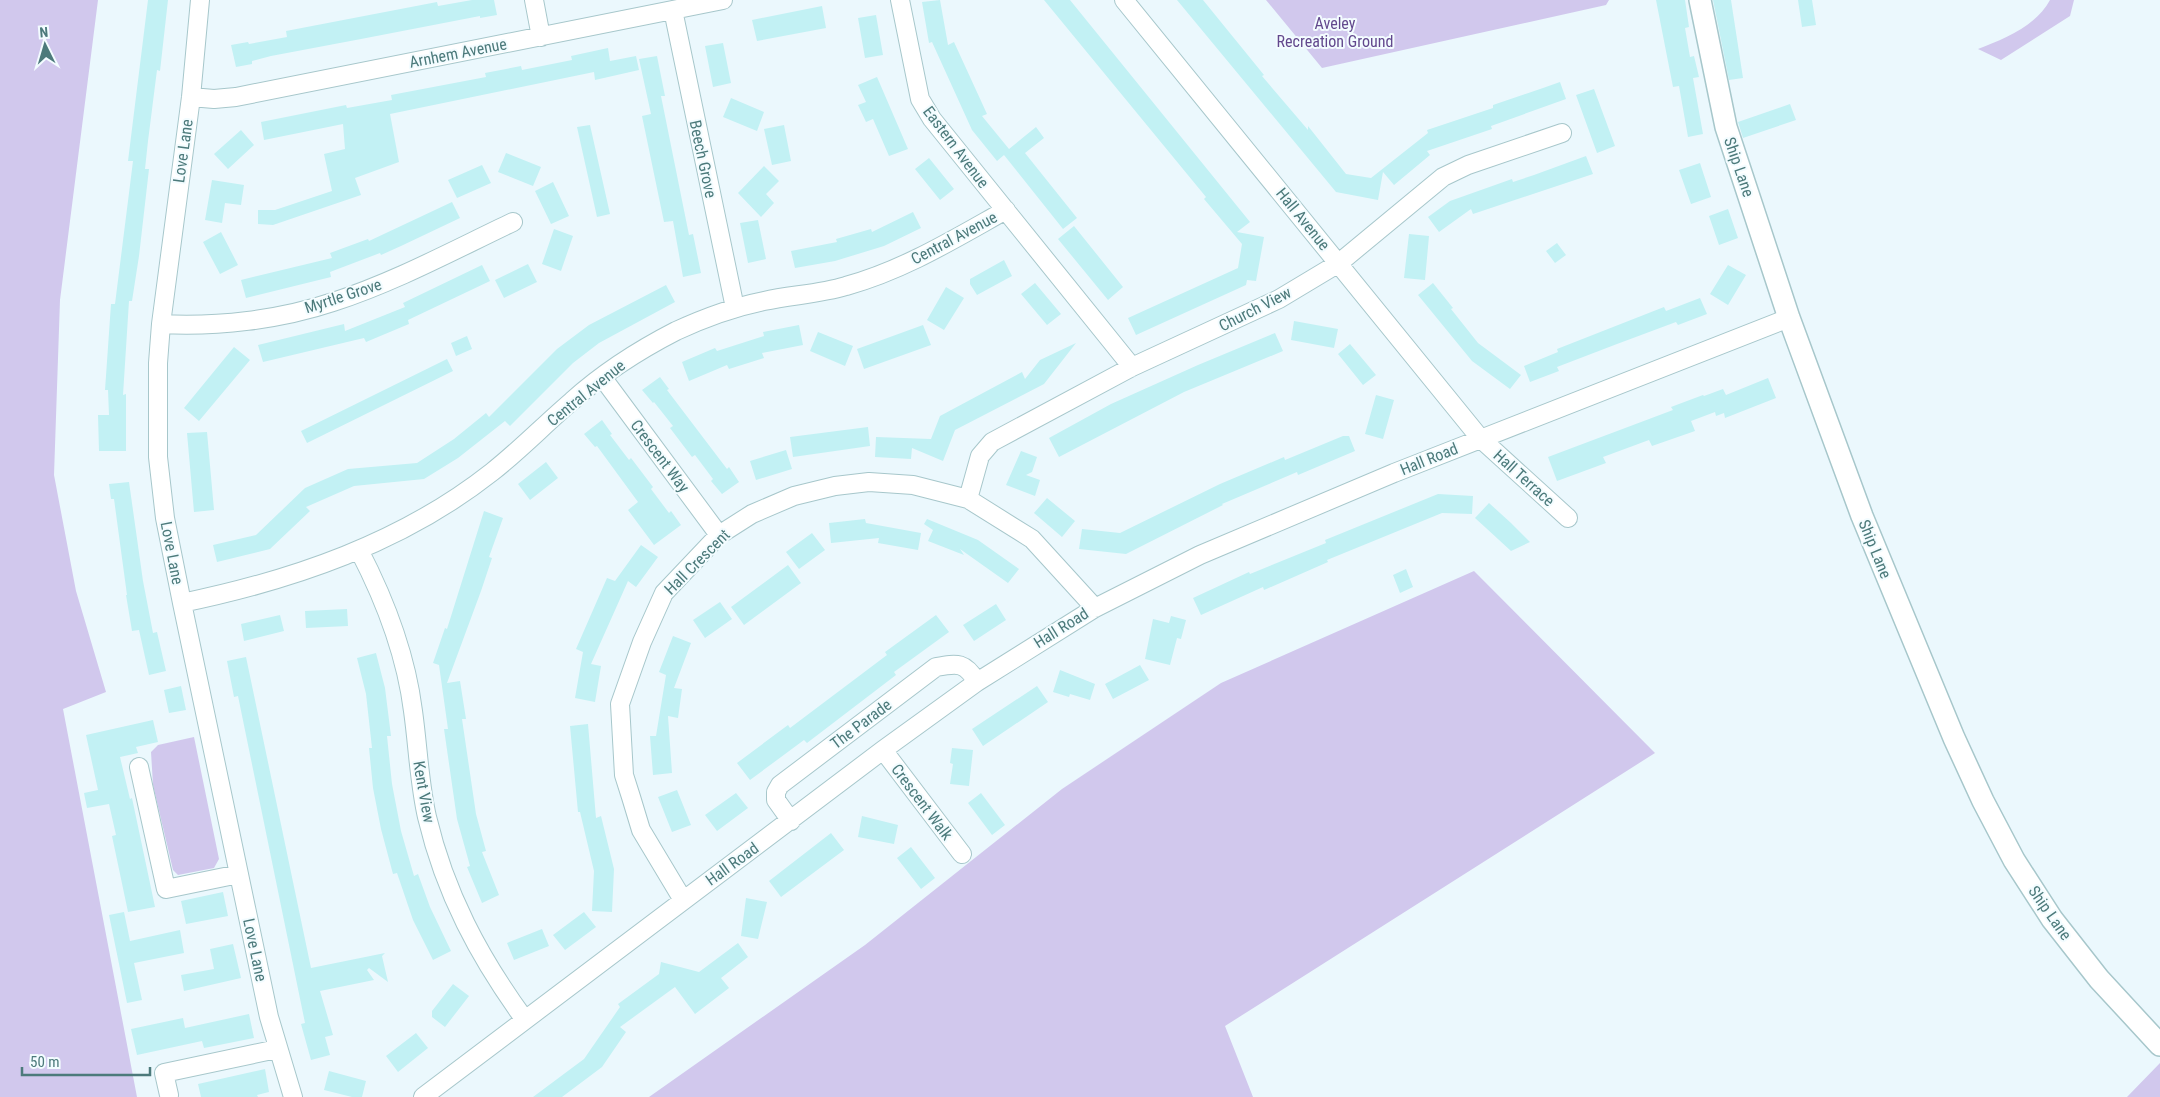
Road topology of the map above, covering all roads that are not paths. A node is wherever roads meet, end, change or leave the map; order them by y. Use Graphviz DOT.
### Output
graph roads {
  1 [pos="200,0"];
  2 [pos="534,0"];
  3 [pos="723,0"];
  4 [pos="900,0"];
  5 [pos="1124,0"];
  6 [pos="1700,0"];
  7 [pos="673,10"];
  8 [pos="541,37"];
  9 [pos="191,97"];
  10 [pos="1562,133"];
  11 [pos="1006,210"];
  12 [pos="513,222"];
  13 [pos="1339,263"];
  14 [pos="735,308"];
  15 [pos="1789,318"];
  16 [pos="161,324"];
  17 [pos="1132,367"];
  18 [pos="602,377"];
  19 [pos="1480,438"];
  20 [pos="968,499"];
  21 [pos="1568,518"];
  22 [pos="719,535"];
  23 [pos="359,550"];
  24 [pos="182,603"];
  25 [pos="1094,608"];
  26 [pos="977,682"];
  27 [pos="883,750"];
  28 [pos="139,768"];
  29 [pos="791,821"];
  30 [pos="962,854"];
  31 [pos="239,874"];
  32 [pos="683,900"];
  33 [pos="525,1020"];
  34 [pos="2160,1044"];
  35 [pos="277,1049"];
  36 [pos="169,1095"];
  37 [pos="293,1097"];
  38 [pos="423,1097"];
  1 -- 9 [label="street, Love Lane"];
  2 -- 8 [label="street"];
  3 -- 7 [label="street, Arnhem Avenue"];
  4 -- 11 [label="street, Eastern Avenue"];
  5 -- 13 [label="street, Hall Avenue"];
  6 -- 15 [label="street, Ship Lane"];
  7 -- 8 [label="street, Arnhem Avenue"];
  7 -- 14 [label="street, Beech Grove"];
  8 -- 9 [label="street, Arnhem Avenue"];
  9 -- 16 [label="street, Love Lane"];
  10 -- 13 [label="street, Church View"];
  11 -- 14 [label="street, Central Avenue"];
  11 -- 17 [label="street, Eastern Avenue"];
  12 -- 16 [label="street, Myrtle Grove"];
  13 -- 17 [label="street, Church View"];
  13 -- 19 [label="street, Hall Avenue"];
  14 -- 18 [label="street, Central Avenue"];
  15 -- 19 [label="street, Hall Road"];
  15 -- 34 [label="street, Ship Lane"];
  16 -- 24 [label="street, Love Lane"];
  17 -- 20 [label="street, Church View"];
  18 -- 22 [label="street, Crescent Way"];
  18 -- 23 [label="street, Central Avenue"];
  19 -- 21 [label="street, Hall Terrace"];
  19 -- 25 [label="street, Hall Road"];
  20 -- 22 [label="street, Hall Crescent"];
  20 -- 25 [label="street, Hall Crescent"];
  22 -- 32 [label="street, Hall Crescent"];
  23 -- 24 [label="street, Central Avenue"];
  23 -- 33 [label="street, Kent View"];
  24 -- 31 [label="street, Love Lane"];
  25 -- 26 [label="street, Hall Road"];
  26 -- 27 [label="street, Hall Road"];
  26 -- 29 [label="street, The Parade"];
  27 -- 29 [label="street, Hall Road"];
  27 -- 30 [label="street, Crescent Walk"];
  28 -- 31 [label="street"];
  29 -- 32 [label="street, Hall Road"];
  31 -- 35 [label="street, Love Lane"];
  32 -- 33 [label="street, Hall Road"];
  33 -- 38 [label="street, Hall Road"];
  35 -- 36 [label="street"];
  35 -- 37 [label="street, Love Lane"];
}
